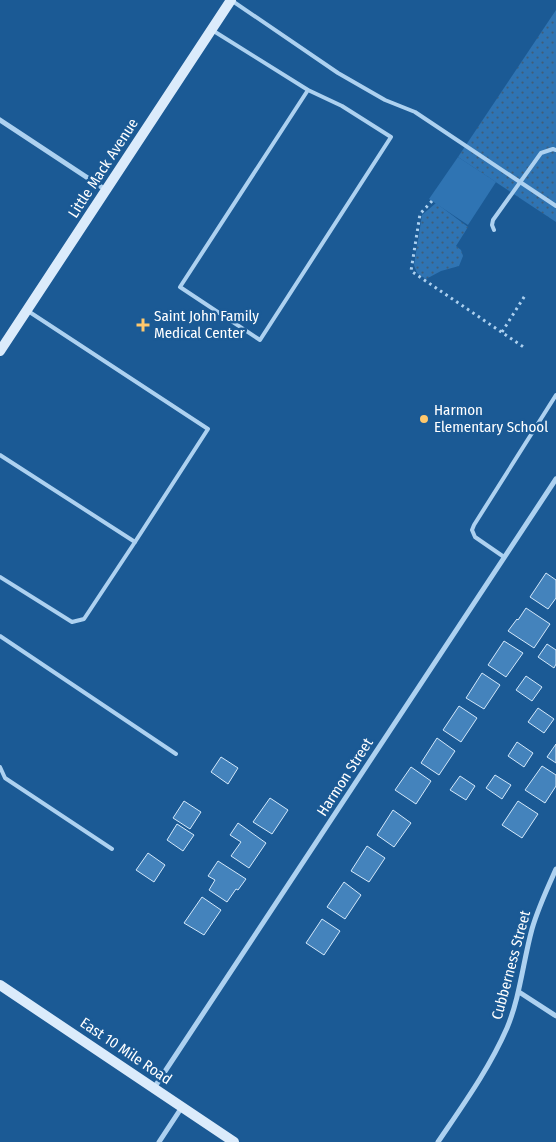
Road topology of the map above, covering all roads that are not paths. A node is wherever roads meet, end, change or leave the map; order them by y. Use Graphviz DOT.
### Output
graph roads {
  1 [pos="231,0"];
  2 [pos="212,30"];
  3 [pos="308,90"];
  4 [pos="0,120"];
  5 [pos="556,150"];
  6 [pos="521,183"];
  7 [pos="107,190"];
  8 [pos="556,206"];
  9 [pos="494,230"];
  10 [pos="27,311"];
  11 [pos="0,352"];
  12 [pos="556,395"];
  13 [pos="0,455"];
  14 [pos="556,479"];
  15 [pos="134,542"];
  16 [pos="504,557"];
  17 [pos="0,577"];
  18 [pos="0,636"];
  19 [pos="176,754"];
  20 [pos="0,767"];
  21 [pos="112,849"];
  22 [pos="556,869"];
  23 [pos="0,985"];
  24 [pos="519,992"];
  25 [pos="556,1016"];
  26 [pos="154,1088"];
  27 [pos="182,1107"];
  28 [pos="158,1142"];
  29 [pos="234,1142"];
  30 [pos="438,1142"];
  1 -- 2 [label="main road, Little Mack Avenue"];
  1 -- 6 [label="lane"];
  2 -- 3 [label="lane"];
  2 -- 7 [label="main road, Little Mack Avenue"];
  3 -- 3 [label="lane"];
  4 -- 7 [label="street"];
  5 -- 6 [label="lane"];
  6 -- 8 [label="lane"];
  6 -- 9 [label="lane"];
  7 -- 10 [label="main road, Little Mack Avenue"];
  10 -- 11 [label="main road, Little Mack Avenue"];
  10 -- 15 [label="lane"];
  12 -- 16 [label="lane"];
  13 -- 15 [label="lane"];
  14 -- 16 [label="street, Harmon Street"];
  15 -- 17 [label="lane"];
  16 -- 26 [label="street, Harmon Street"];
  18 -- 19 [label="lane"];
  20 -- 21 [label="lane"];
  22 -- 24 [label="street, Cubberness Street"];
  23 -- 26 [label="main road, East 10 Mile Road"];
  24 -- 25 [label="street"];
  24 -- 30 [label="street, Cubberness Street"];
  26 -- 27 [label="main road, East 10 Mile Road"];
  27 -- 28 [label="street"];
  27 -- 29 [label="main road, East 10 Mile Road"];
}
